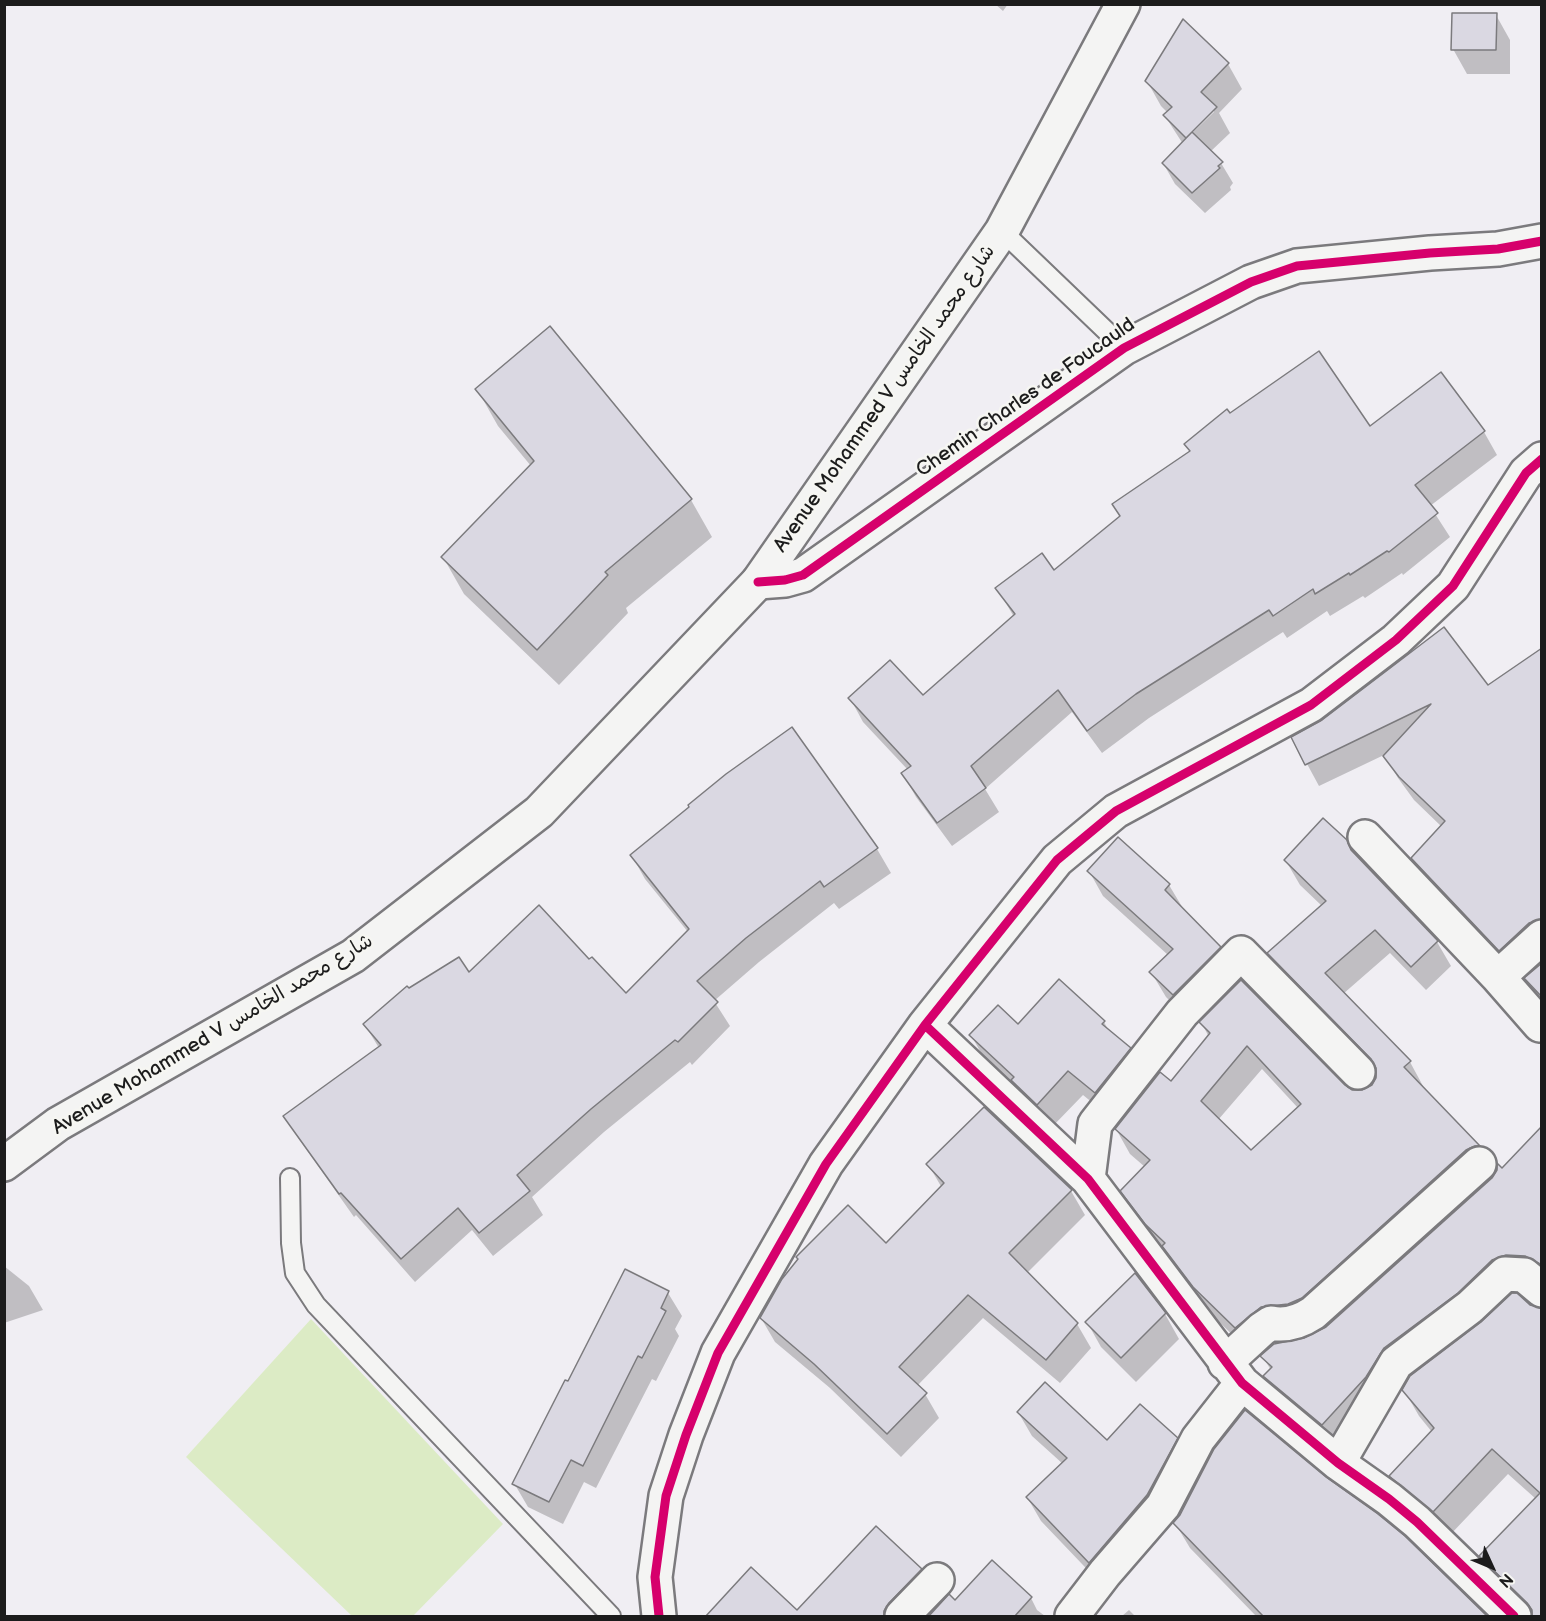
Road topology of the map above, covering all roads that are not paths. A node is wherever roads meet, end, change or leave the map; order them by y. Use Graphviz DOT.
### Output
graph roads {
  1 [pos="1122,4"];
  2 [pos="1002,231"];
  3 [pos="1542,241"];
  4 [pos="1124,348"];
  5 [pos="1542,459"];
  6 [pos="758,582"];
  7 [pos="1365,837"];
  8 [pos="1542,937"];
  9 [pos="1498,977"];
  10 [pos="925,1025"];
  11 [pos="1540,1026"];
  12 [pos="1358,1072"];
  13 [pos="4,1164"];
  14 [pos="1479,1164"];
  15 [pos="290,1178"];
  16 [pos="1088,1179"];
  17 [pos="1542,1290"];
  18 [pos="1234,1373"];
  19 [pos="1338,1464"];
  20 [pos="937,1580"];
  21 [pos="611,1617"];
  22 [pos="659,1617"];
  23 [pos="902,1617"];
  24 [pos="1072,1617"];
  25 [pos="1514,1617"];
  1 -- 2 [label="street, Avenue Mohammed V شارع محمد الخامس"];
  2 -- 4 [label="lane"];
  2 -- 6 [label="street, Avenue Mohammed V شارع محمد الخامس"];
  3 -- 4 [label="street, Chemin Charles de Foucauld"];
  4 -- 6 [label="street, Chemin Charles de Foucauld"];
  5 -- 10 [label="street"];
  6 -- 13 [label="street, Avenue Mohammed V شارع محمد الخامس"];
  7 -- 9 [label="street"];
  8 -- 9 [label="street"];
  9 -- 11 [label="street"];
  10 -- 16 [label="street"];
  10 -- 22 [label="street"];
  12 -- 16 [label="street"];
  14 -- 18 [label="street"];
  15 -- 21 [label="lane"];
  16 -- 18 [label="street"];
  17 -- 19 [label="street"];
  18 -- 19 [label="street"];
  18 -- 24 [label="street"];
  19 -- 25 [label="street"];
  20 -- 23 [label="street"];
}
